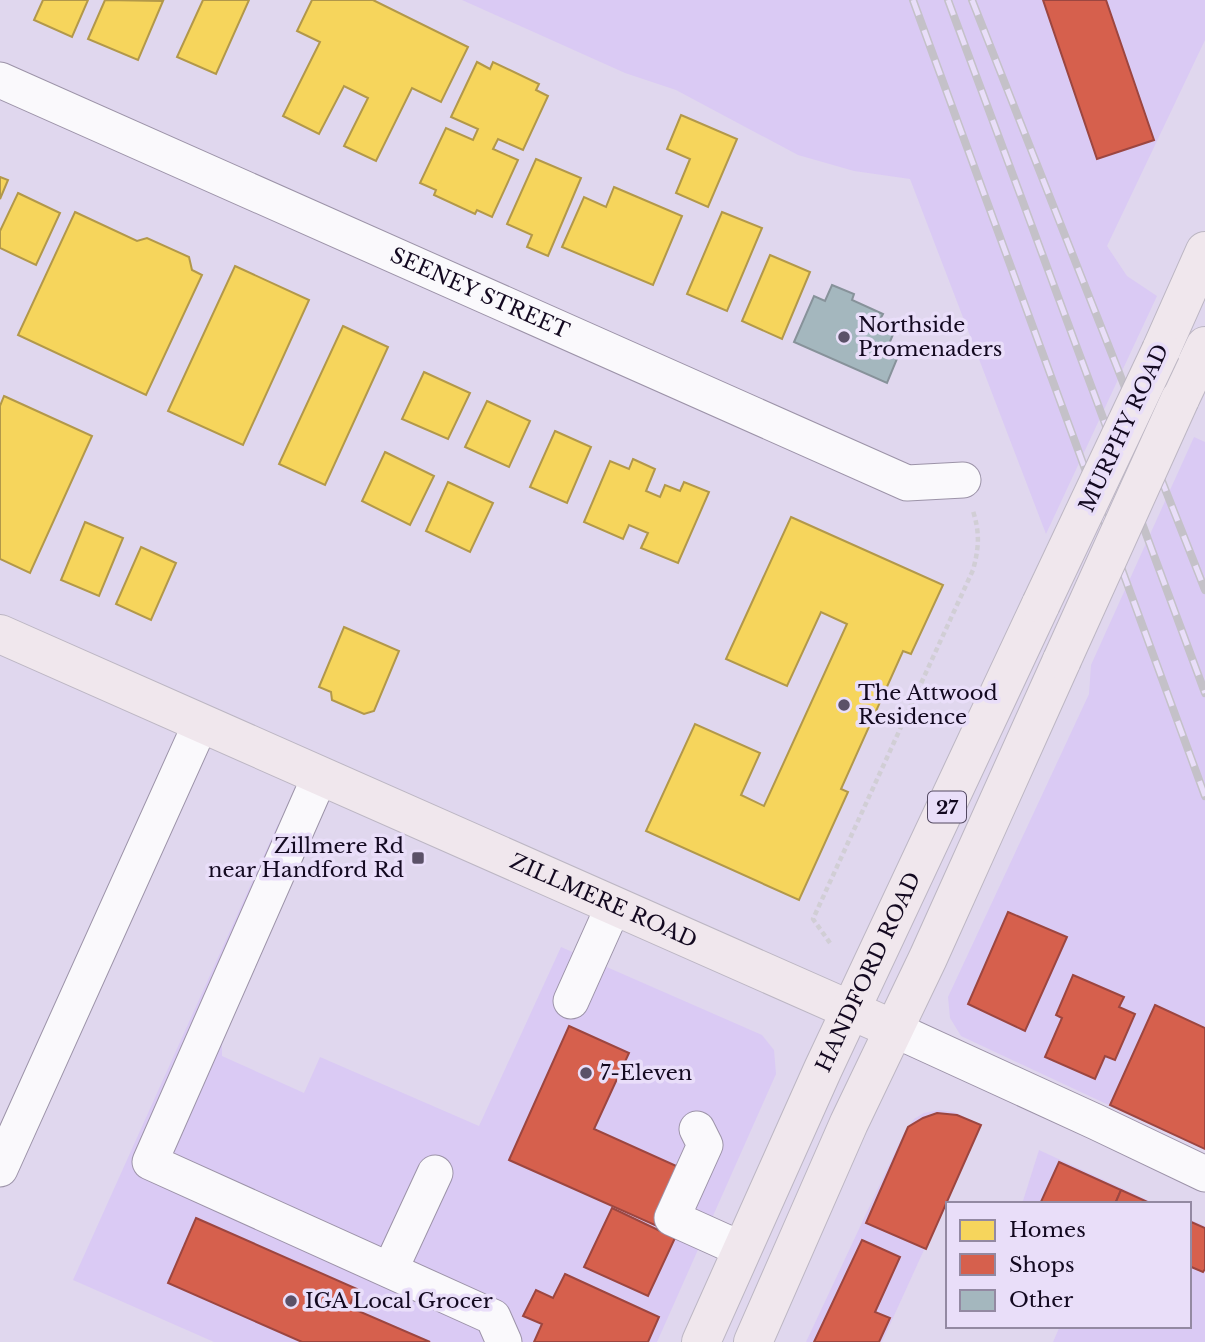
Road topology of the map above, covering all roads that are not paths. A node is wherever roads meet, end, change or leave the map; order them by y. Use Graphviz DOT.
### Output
graph roads {
  1 [pos="0,80"];
  2 [pos="1205,251"];
  3 [pos="1205,346"];
  4 [pos="964,480"];
  5 [pos="1041,604"];
  6 [pos="0,634"];
  7 [pos="201,723"];
  8 [pos="320,776"];
  9 [pos="614,905"];
  10 [pos="571,1001"];
  11 [pos="851,1010"];
  12 [pos="893,1029"];
  13 [pos="697,1129"];
  14 [pos="0,1170"];
  15 [pos="435,1173"];
  16 [pos="1205,1174"];
  17 [pos="743,1250"];
  18 [pos="390,1270"];
  19 [pos="504,1342"];
  20 [pos="701,1342"];
  21 [pos="753,1342"];
  1 -- 4 [label="street, SEENEY STREET"];
  2 -- 5 [label="main road, MURPHY ROAD / 27, bridge"];
  3 -- 12 [label="main road, MURPHY ROAD / 27, bridge"];
  5 -- 11 [label="main road, HANDFORD ROAD / 27"];
  6 -- 7 [label="main road, ZILLMERE ROAD"];
  7 -- 8 [label="main road, ZILLMERE ROAD"];
  7 -- 14 [label="street"];
  8 -- 9 [label="main road, ZILLMERE ROAD"];
  8 -- 18 [label="street"];
  9 -- 10 [label="street"];
  9 -- 11 [label="main road, ZILLMERE ROAD"];
  11 -- 12 [label="main road, ZILLMERE ROAD"];
  11 -- 17 [label="main road, HANDFORD ROAD / 27"];
  12 -- 16 [label="street, ZILLMERE ROAD"];
  12 -- 21 [label="main road, 27"];
  13 -- 17 [label="street"];
  15 -- 18 [label="street"];
  17 -- 20 [label="main road, HANDFORD ROAD / 27"];
  18 -- 19 [label="street"];
}
